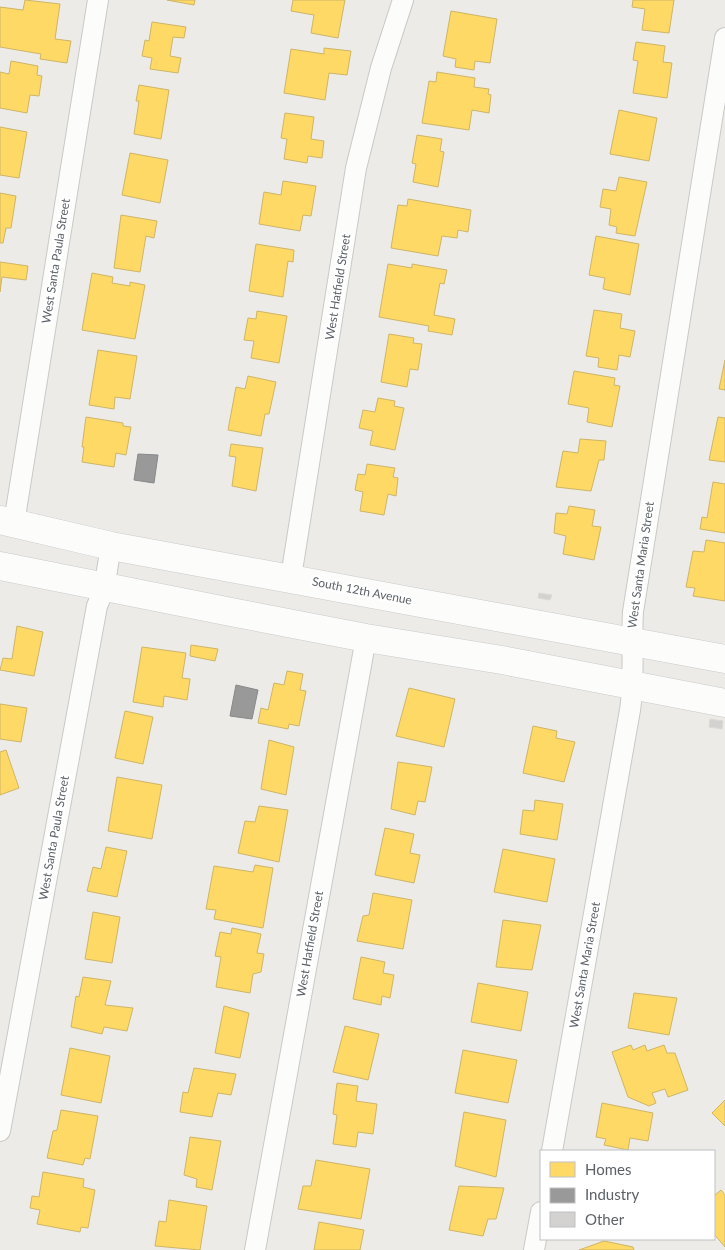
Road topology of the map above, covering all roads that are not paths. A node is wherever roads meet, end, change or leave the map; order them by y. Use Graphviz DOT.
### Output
graph roads {
  1 [pos="98,0"];
  2 [pos="403,0"];
  3 [pos="725,38"];
  4 [pos="7,521"];
  5 [pos="111,546"];
  6 [pos="0,566"];
  7 [pos="291,577"];
  8 [pos="104,588"];
  9 [pos="366,638"];
  10 [pos="631,642"];
  11 [pos="725,659"];
  12 [pos="633,686"];
  13 [pos="725,703"];
  14 [pos="0,1131"];
  15 [pos="552,1150"];
  16 [pos="540,1217"];
  17 [pos="254,1250"];
  18 [pos="534,1250"];
  1 -- 4 [label="street, West Santa Paula Street"];
  2 -- 7 [label="street, West Hatfield Street"];
  3 -- 10 [label="street, West Santa Maria Street"];
  4 -- 5 [label="main road, South 12th Avenue"];
  5 -- 7 [label="main road, South 12th Avenue"];
  5 -- 8 [label="street, West Santa Paula Street"];
  6 -- 8 [label="main road"];
  7 -- 10 [label="main road, South 12th Avenue"];
  8 -- 9 [label="main road"];
  8 -- 14 [label="street, West Santa Paula Street"];
  9 -- 12 [label="main road"];
  9 -- 17 [label="street, West Hatfield Street"];
  10 -- 11 [label="main road, South 12th Avenue"];
  10 -- 12 [label="street, West Santa Maria Street"];
  12 -- 13 [label="main road"];
  12 -- 15 [label="street, West Santa Maria Street"];
  16 -- 18 [label="street"];
}
